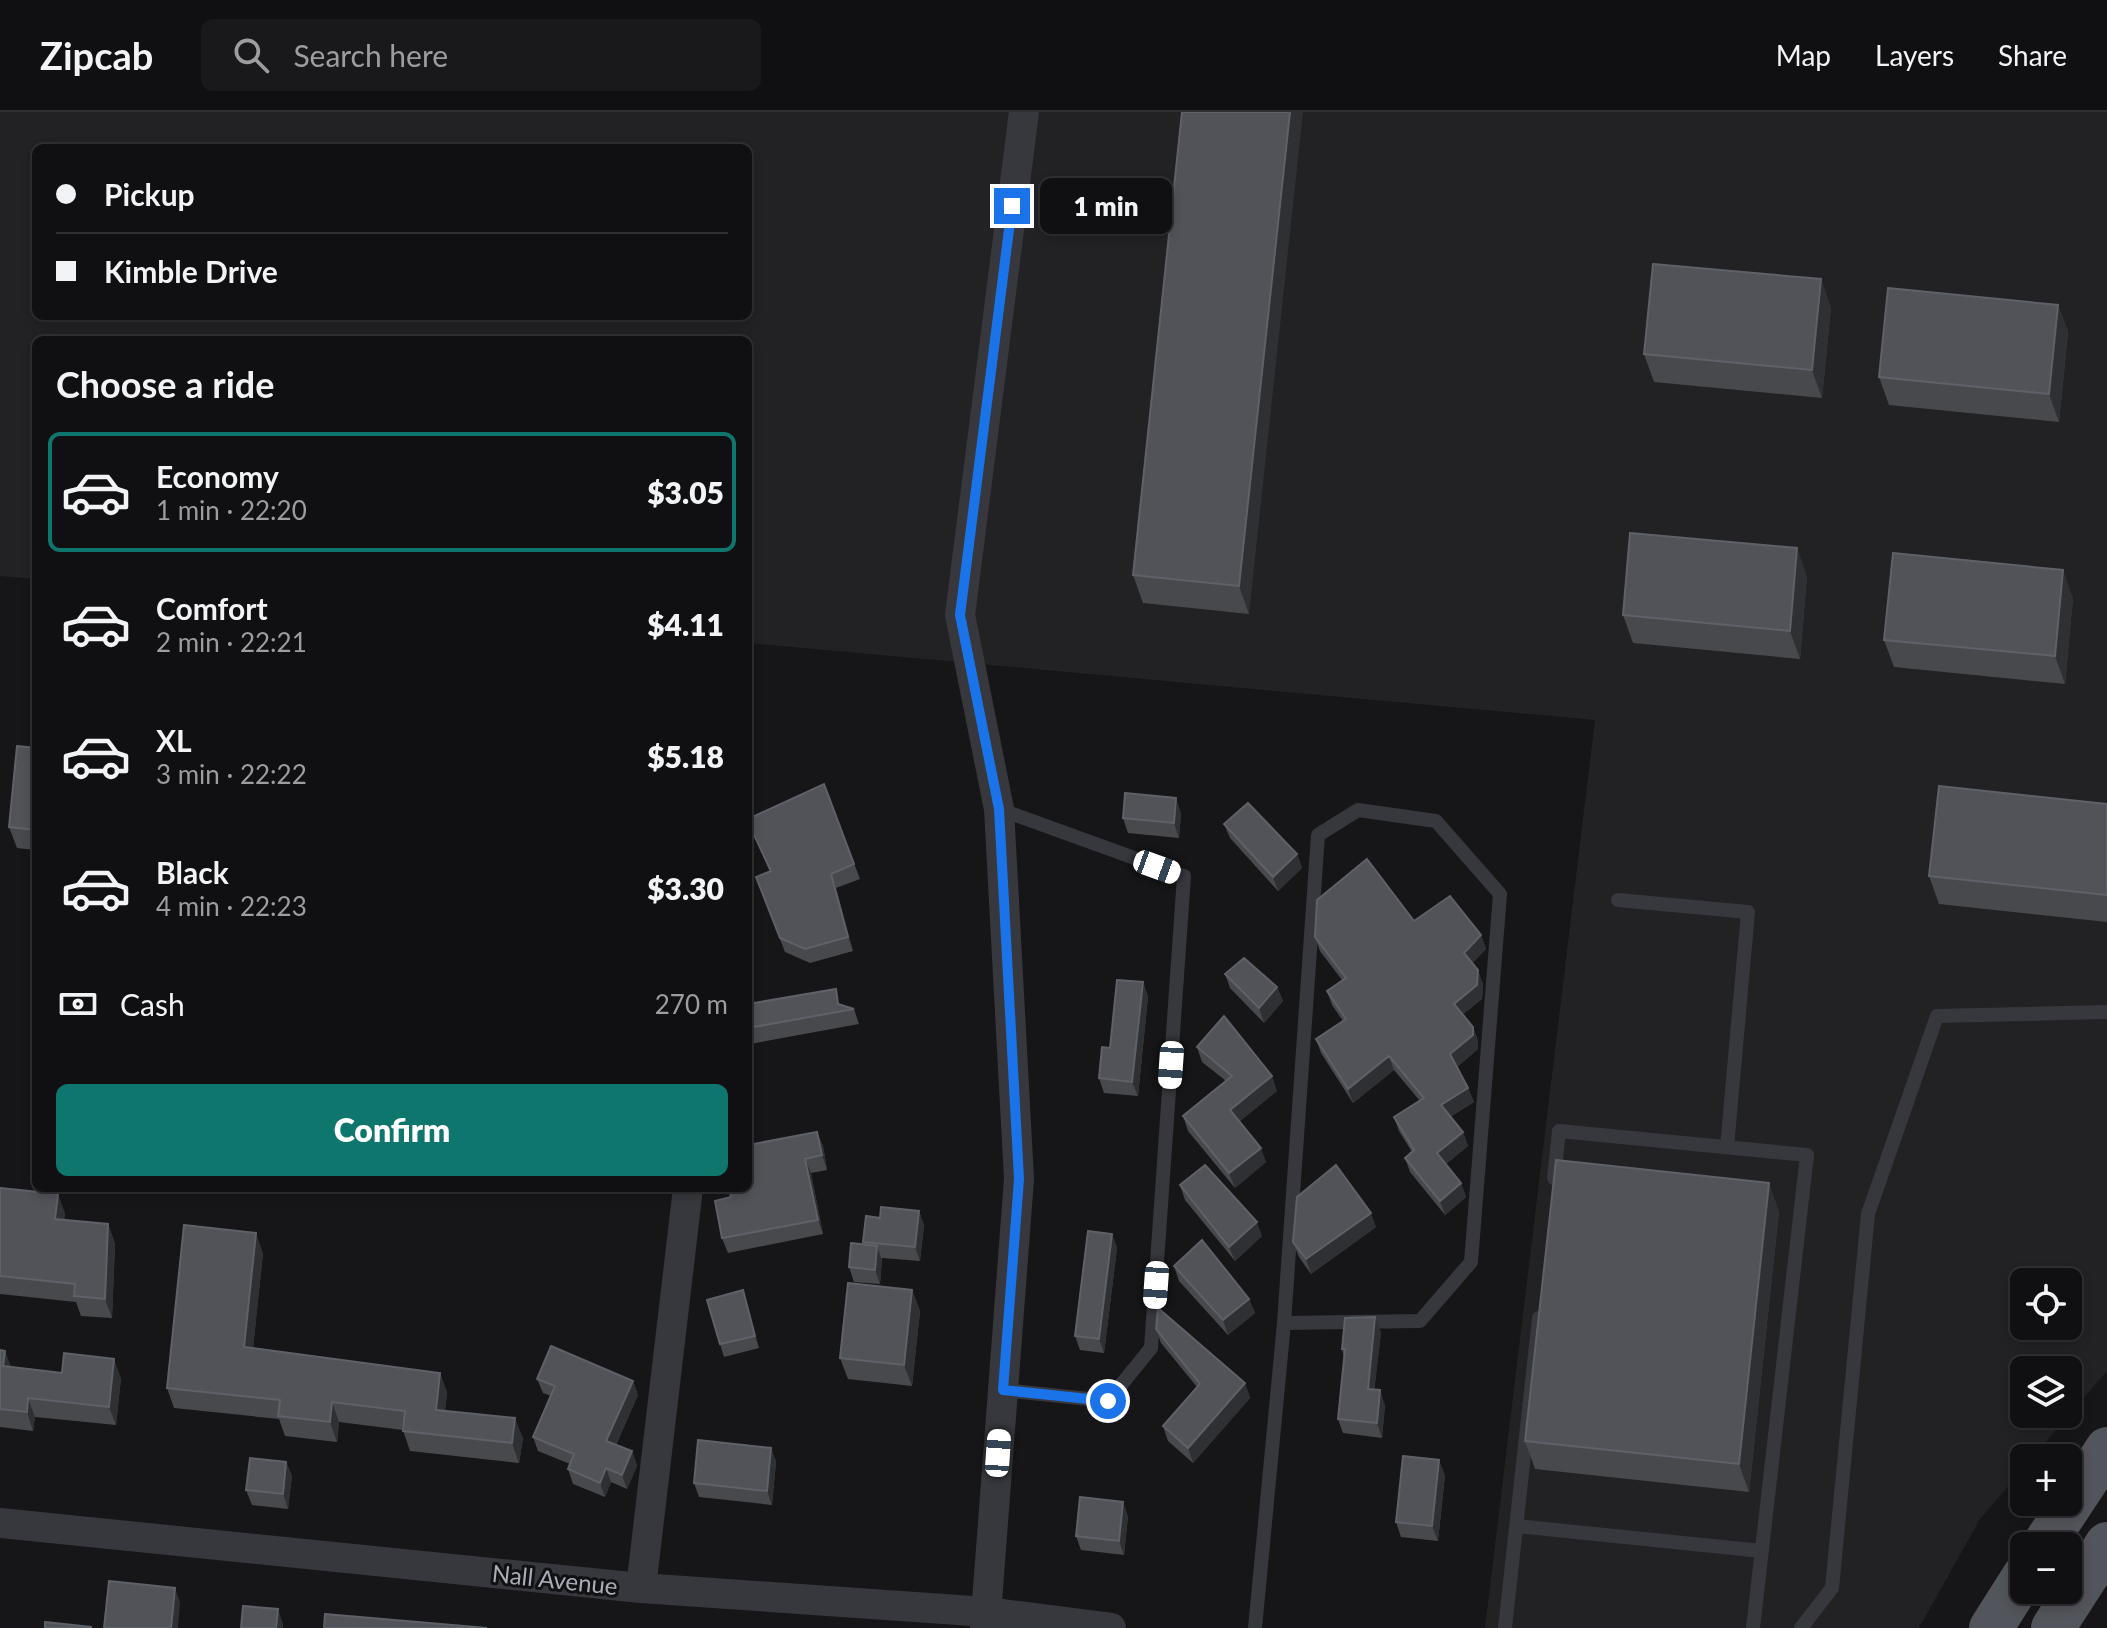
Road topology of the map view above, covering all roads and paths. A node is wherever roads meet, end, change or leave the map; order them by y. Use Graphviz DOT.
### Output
graph roads {
  1 [pos="1024,112"];
  2 [pos="999,809"];
  3 [pos="1618,900"];
  4 [pos="2107,1012"];
  5 [pos="1727,1147"];
  6 [pos="688,1192"];
  7 [pos="1552,1194"];
  8 [pos="1540,1305"];
  9 [pos="1284,1323"];
  10 [pos="1003,1390"];
  11 [pos="2107,1449"];
  12 [pos="0,1523"];
  13 [pos="1516,1526"];
  14 [pos="2052,1532"];
  15 [pos="2107,1544"];
  16 [pos="1762,1551"];
  17 [pos="641,1588"];
  18 [pos="2010,1598"];
  19 [pos="986,1620"];
  20 [pos="1111,1628"];
  21 [pos="1255,1628"];
  22 [pos="1505,1628"];
  23 [pos="1753,1628"];
  24 [pos="1801,1628"];
  25 [pos="1991,1628"];
  26 [pos="2053,1628"];
  1 -- 2 [label="street"];
  2 -- 10 [label="street"];
  2 -- 10 [label="lane"];
  3 -- 5 [label="lane"];
  4 -- 24 [label="lane"];
  5 -- 7 [label="lane"];
  5 -- 16 [label="lane"];
  6 -- 17 [label="street"];
  8 -- 13 [label="lane"];
  9 -- 9 [label="lane"];
  9 -- 21 [label="lane"];
  10 -- 19 [label="street"];
  11 -- 14 [label="main road"];
  12 -- 17 [label="street, Nall Avenue"];
  13 -- 16 [label="lane"];
  13 -- 22 [label="lane"];
  15 -- 26 [label="main road"];
  16 -- 23 [label="lane"];
  17 -- 19 [label="street, Nall Avenue"];
  18 -- 25 [label="main road"];
  19 -- 20 [label="street, Nall Avenue"];
}
